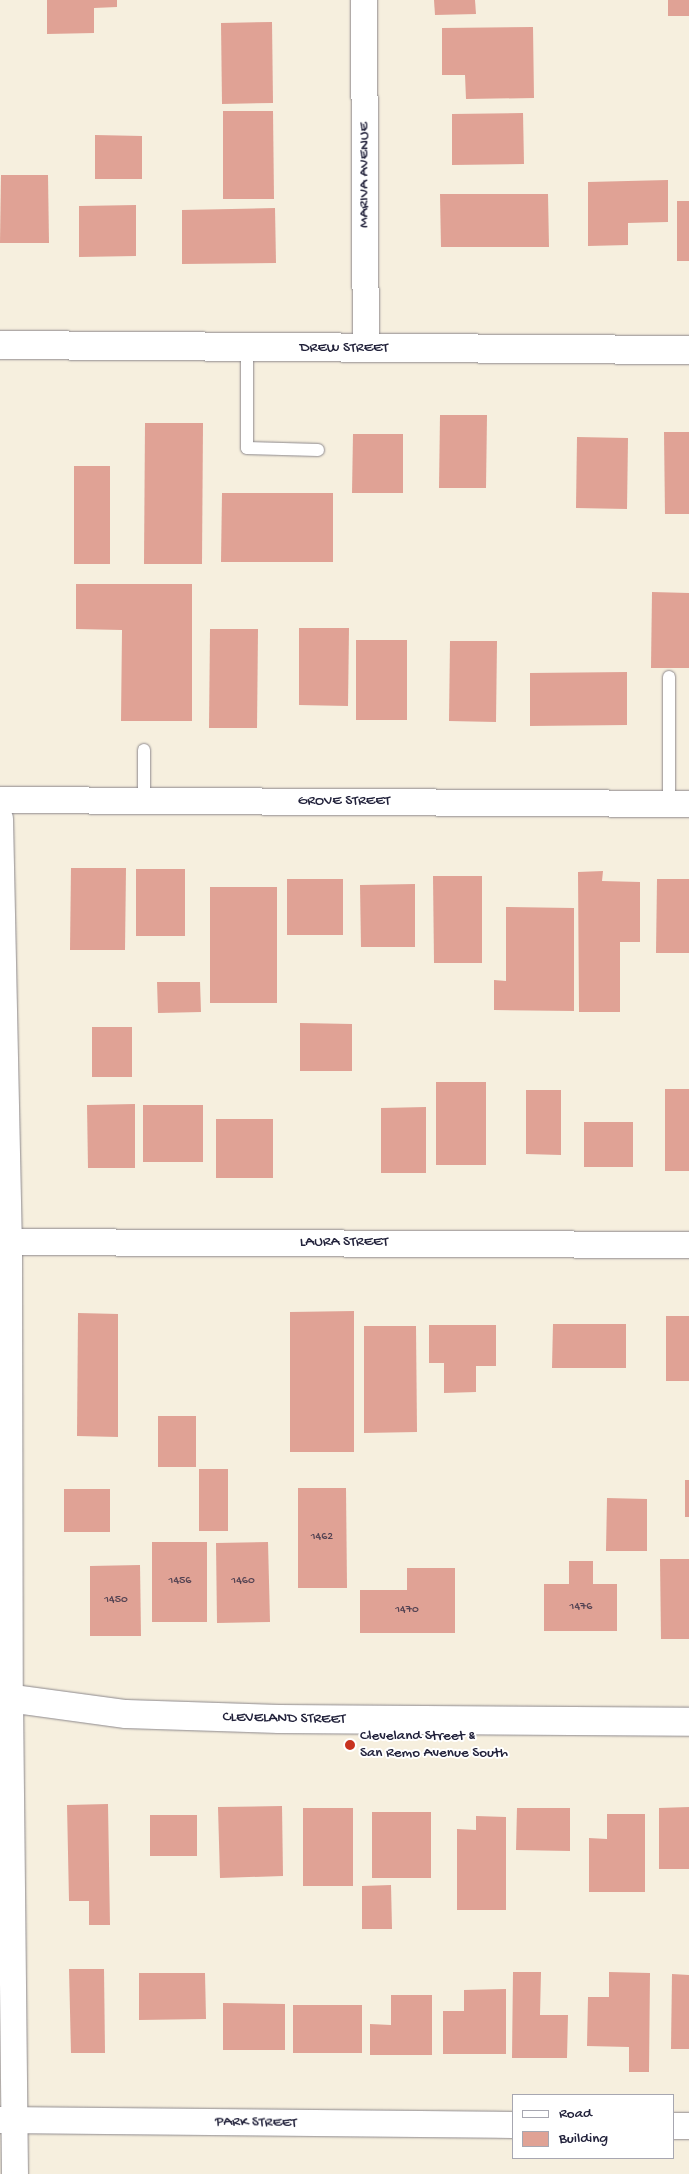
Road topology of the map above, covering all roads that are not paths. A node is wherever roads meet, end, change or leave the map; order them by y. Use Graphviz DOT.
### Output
graph roads {
  1 [pos="364,0"];
  2 [pos="0,345"];
  3 [pos="247,348"];
  4 [pos="366,349"];
  5 [pos="689,350"];
  6 [pos="318,450"];
  7 [pos="670,677"];
  8 [pos="144,750"];
  9 [pos="0,800"];
  10 [pos="144,801"];
  11 [pos="679,804"];
  12 [pos="0,820"];
  13 [pos="5,1242"];
  14 [pos="689,1245"];
  15 [pos="5,1698"];
  16 [pos="689,1722"];
  17 [pos="7,2120"];
  18 [pos="512,2125"];
  19 [pos="674,2126"];
  20 [pos="689,2126"];
  21 [pos="15,2174"];
  1 -- 4 [label="street, MARIVA AVENUE"];
  2 -- 3 [label="main road, DREW STREET"];
  3 -- 4 [label="main road, DREW STREET"];
  3 -- 6 [label="lane"];
  4 -- 5 [label="main road, DREW STREET"];
  7 -- 11 [label="lane"];
  8 -- 10 [label="lane"];
  9 -- 10 [label="street, GROVE STREET"];
  10 -- 11 [label="street, GROVE STREET"];
  12 -- 13 [label="street"];
  13 -- 14 [label="street, LAURA STREET"];
  13 -- 15 [label="street"];
  15 -- 16 [label="main road, CLEVELAND STREET"];
  15 -- 17 [label="street"];
  17 -- 18 [label="street, PARK STREET"];
  17 -- 21 [label="street"];
  19 -- 20 [label="street"];
}
